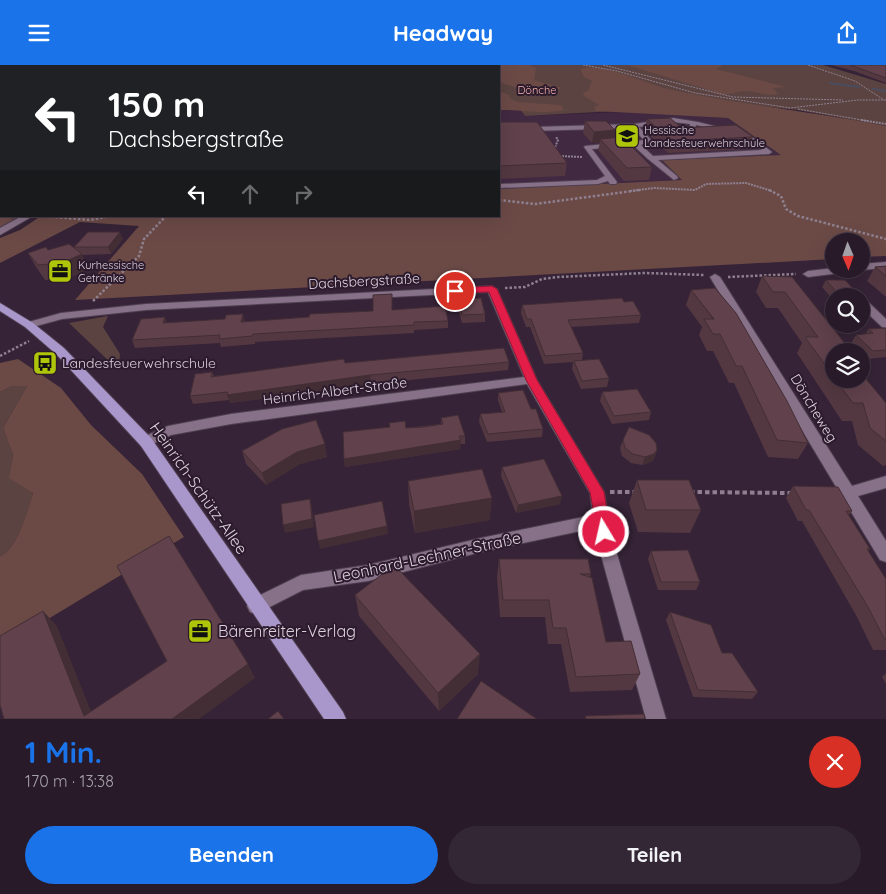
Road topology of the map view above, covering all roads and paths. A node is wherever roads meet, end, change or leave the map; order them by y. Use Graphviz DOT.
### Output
graph roads {
  1 [pos="583,65"];
  2 [pos="603,65"];
  3 [pos="808,65"];
  4 [pos="858,100"];
  5 [pos="885,101"];
  6 [pos="790,108"];
  7 [pos="886,124"];
  8 [pos="634,126"];
  9 [pos="500,130"];
  10 [pos="554,135"];
  11 [pos="636,144"];
  12 [pos="555,149"];
  13 [pos="547,152"];
  14 [pos="568,157"];
  15 [pos="576,157"];
  16 [pos="650,158"];
  17 [pos="563,160"];
  18 [pos="674,179"];
  19 [pos="500,186"];
  20 [pos="500,200"];
  21 [pos="27,217"];
  22 [pos="54,217"];
  23 [pos="106,217"];
  24 [pos="165,217"];
  25 [pos="0,232"];
  26 [pos="886,239"];
  27 [pos="886,265"];
  28 [pos="870,266"];
  29 [pos="825,272"];
  30 [pos="808,274"];
  31 [pos="715,277"];
  32 [pos="839,278"];
  33 [pos="848,288"];
  34 [pos="492,289"];
  35 [pos="0,306"];
  36 [pos="870,310"];
  37 [pos="86,312"];
  38 [pos="29,325"];
  39 [pos="886,325"];
  40 [pos="531,380"];
  41 [pos="146,442"];
  42 [pos="886,483"];
  43 [pos="597,492"];
  44 [pos="645,492"];
  45 [pos="684,492"];
  46 [pos="800,493"];
  47 [pos="848,493"];
  48 [pos="601,520"];
  49 [pos="886,555"];
  50 [pos="256,606"];
  51 [pos="336,719"];
  52 [pos="656,719"];
  1 -- 6 [label="path"];
  2 -- 4 [label="path"];
  3 -- 5 [label="path"];
  4 -- 5 [label="path"];
  4 -- 6 [label="path"];
  6 -- 7 [label="path"];
  8 -- 9 [label="street"];
  8 -- 11 [label="street"];
  8 -- 16 [label="street"];
  10 -- 12 [label="path"];
  11 -- 16 [label="street"];
  11 -- 19 [label="street"];
  12 -- 13 [label="path"];
  12 -- 14 [label="path"];
  14 -- 15 [label="path"];
  14 -- 17 [label="path"];
  16 -- 18 [label="street"];
  20 -- 26 [label="path"];
  21 -- 25 [label="street"];
  22 -- 23 [label="path"];
  24 -- 37 [label="path"];
  27 -- 28 [label="street"];
  29 -- 30 [label="street"];
  30 -- 31 [label="path"];
  31 -- 34 [label="path"];
  31 -- 47 [label="street, Döncheweg"];
  32 -- 33 [label="street"];
  34 -- 37 [label="street, Dachsbergstraße"];
  34 -- 40 [label="street"];
  35 -- 38 [label="main road, Heinrich-Schütz-Allee"];
  36 -- 39 [label="street"];
  37 -- 38 [label="street, Dachsbergstraße"];
  38 -- 41 [label="main road, Heinrich-Schütz-Allee"];
  40 -- 41 [label="street, Heinrich-Albert-Straße"];
  40 -- 43 [label="street"];
  41 -- 50 [label="main road, Heinrich-Schütz-Allee"];
  42 -- 47 [label="street"];
  43 -- 44 [label="path"];
  43 -- 48 [label="street"];
  45 -- 46 [label="path"];
  47 -- 49 [label="street, Döncheweg"];
  48 -- 50 [label="street, Leonhard-Lechner-Straße"];
  48 -- 52 [label="street"];
  50 -- 51 [label="main road, Heinrich-Schütz-Allee"];
}
